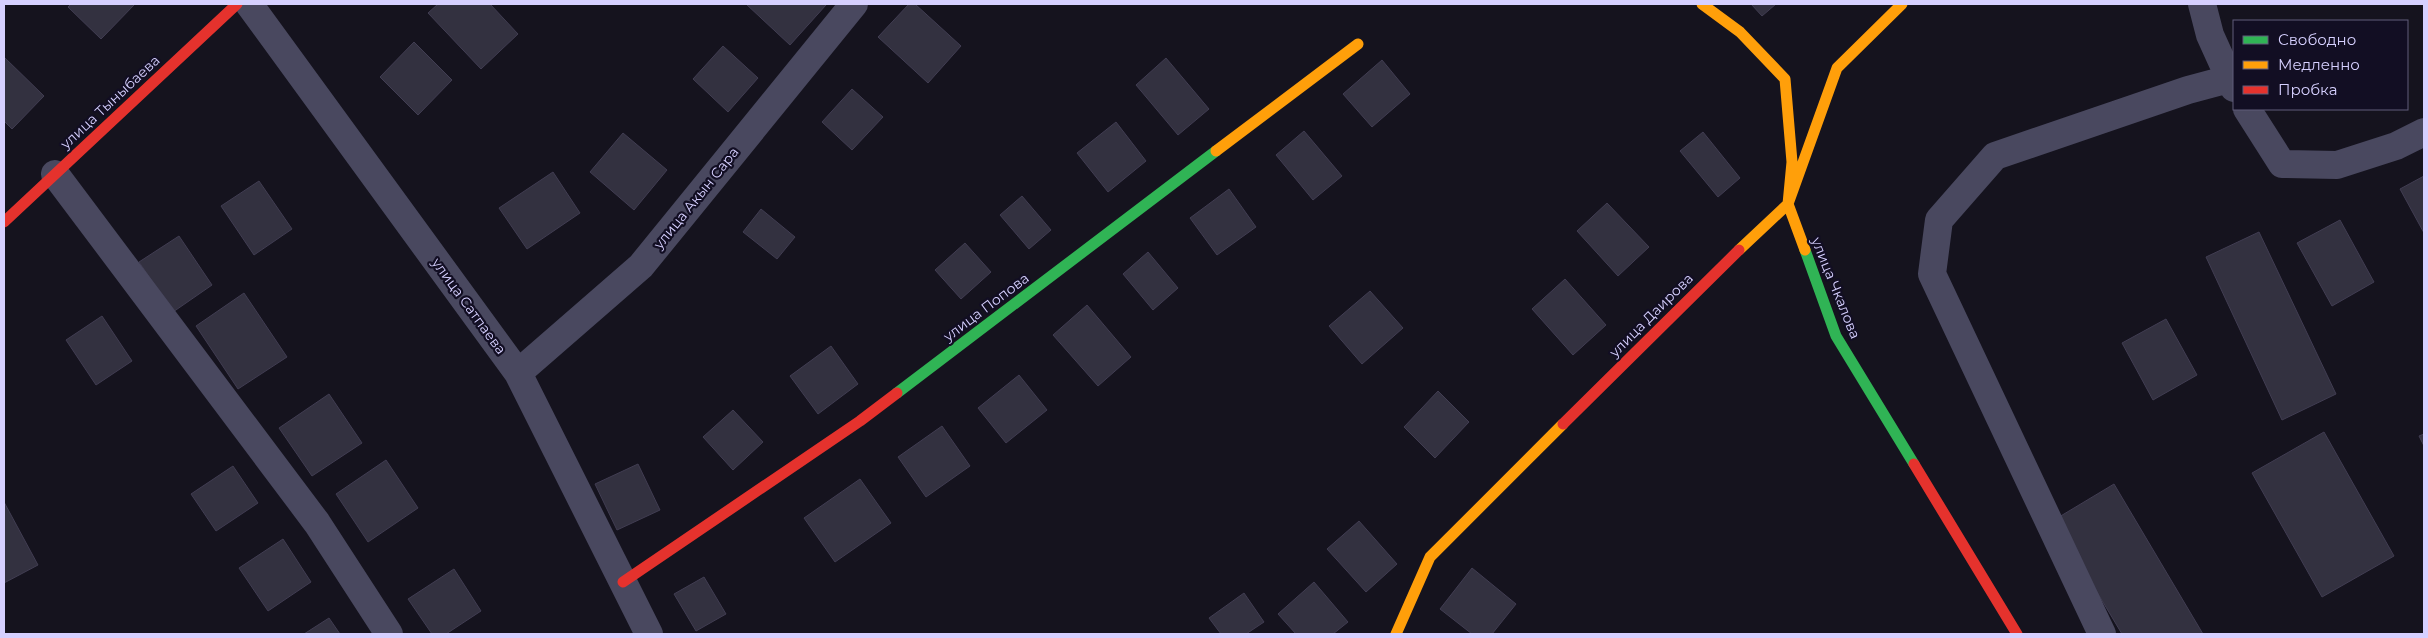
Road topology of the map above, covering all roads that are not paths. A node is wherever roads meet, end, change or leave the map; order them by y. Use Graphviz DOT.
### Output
graph roads {
  1 [pos="237,4"];
  2 [pos="249,4"];
  3 [pos="854,4"];
  4 [pos="1702,4"];
  5 [pos="1902,4"];
  6 [pos="2202,4"];
  7 [pos="1358,44"];
  8 [pos="2232,83"];
  9 [pos="2249,110"];
  10 [pos="2424,132"];
  11 [pos="55,174"];
  12 [pos="1788,204"];
  13 [pos="4,222"];
  14 [pos="518,374"];
  15 [pos="623,582"];
  16 [pos="389,634"];
  17 [pos="649,634"];
  18 [pos="1396,634"];
  19 [pos="2017,634"];
  20 [pos="2102,634"];
  1 -- 11 [label="street, улица Тыныбаева"];
  2 -- 14 [label="street, улица Сатпаева"];
  3 -- 14 [label="street, улица Акын Сара"];
  4 -- 12 [label="street, улица Чкалова"];
  5 -- 12 [label="street, улица Даирова"];
  6 -- 8 [label="street"];
  7 -- 15 [label="street, улица Попова"];
  8 -- 20 [label="street"];
  9 -- 10 [label="street"];
  11 -- 13 [label="street, улица Тыныбаева"];
  11 -- 16 [label="street"];
  12 -- 18 [label="street, улица Даирова"];
  12 -- 19 [label="street, улица Чкалова"];
  14 -- 15 [label="street, улица Сатпаева"];
  15 -- 17 [label="street, улица Сатпаева"];
}
